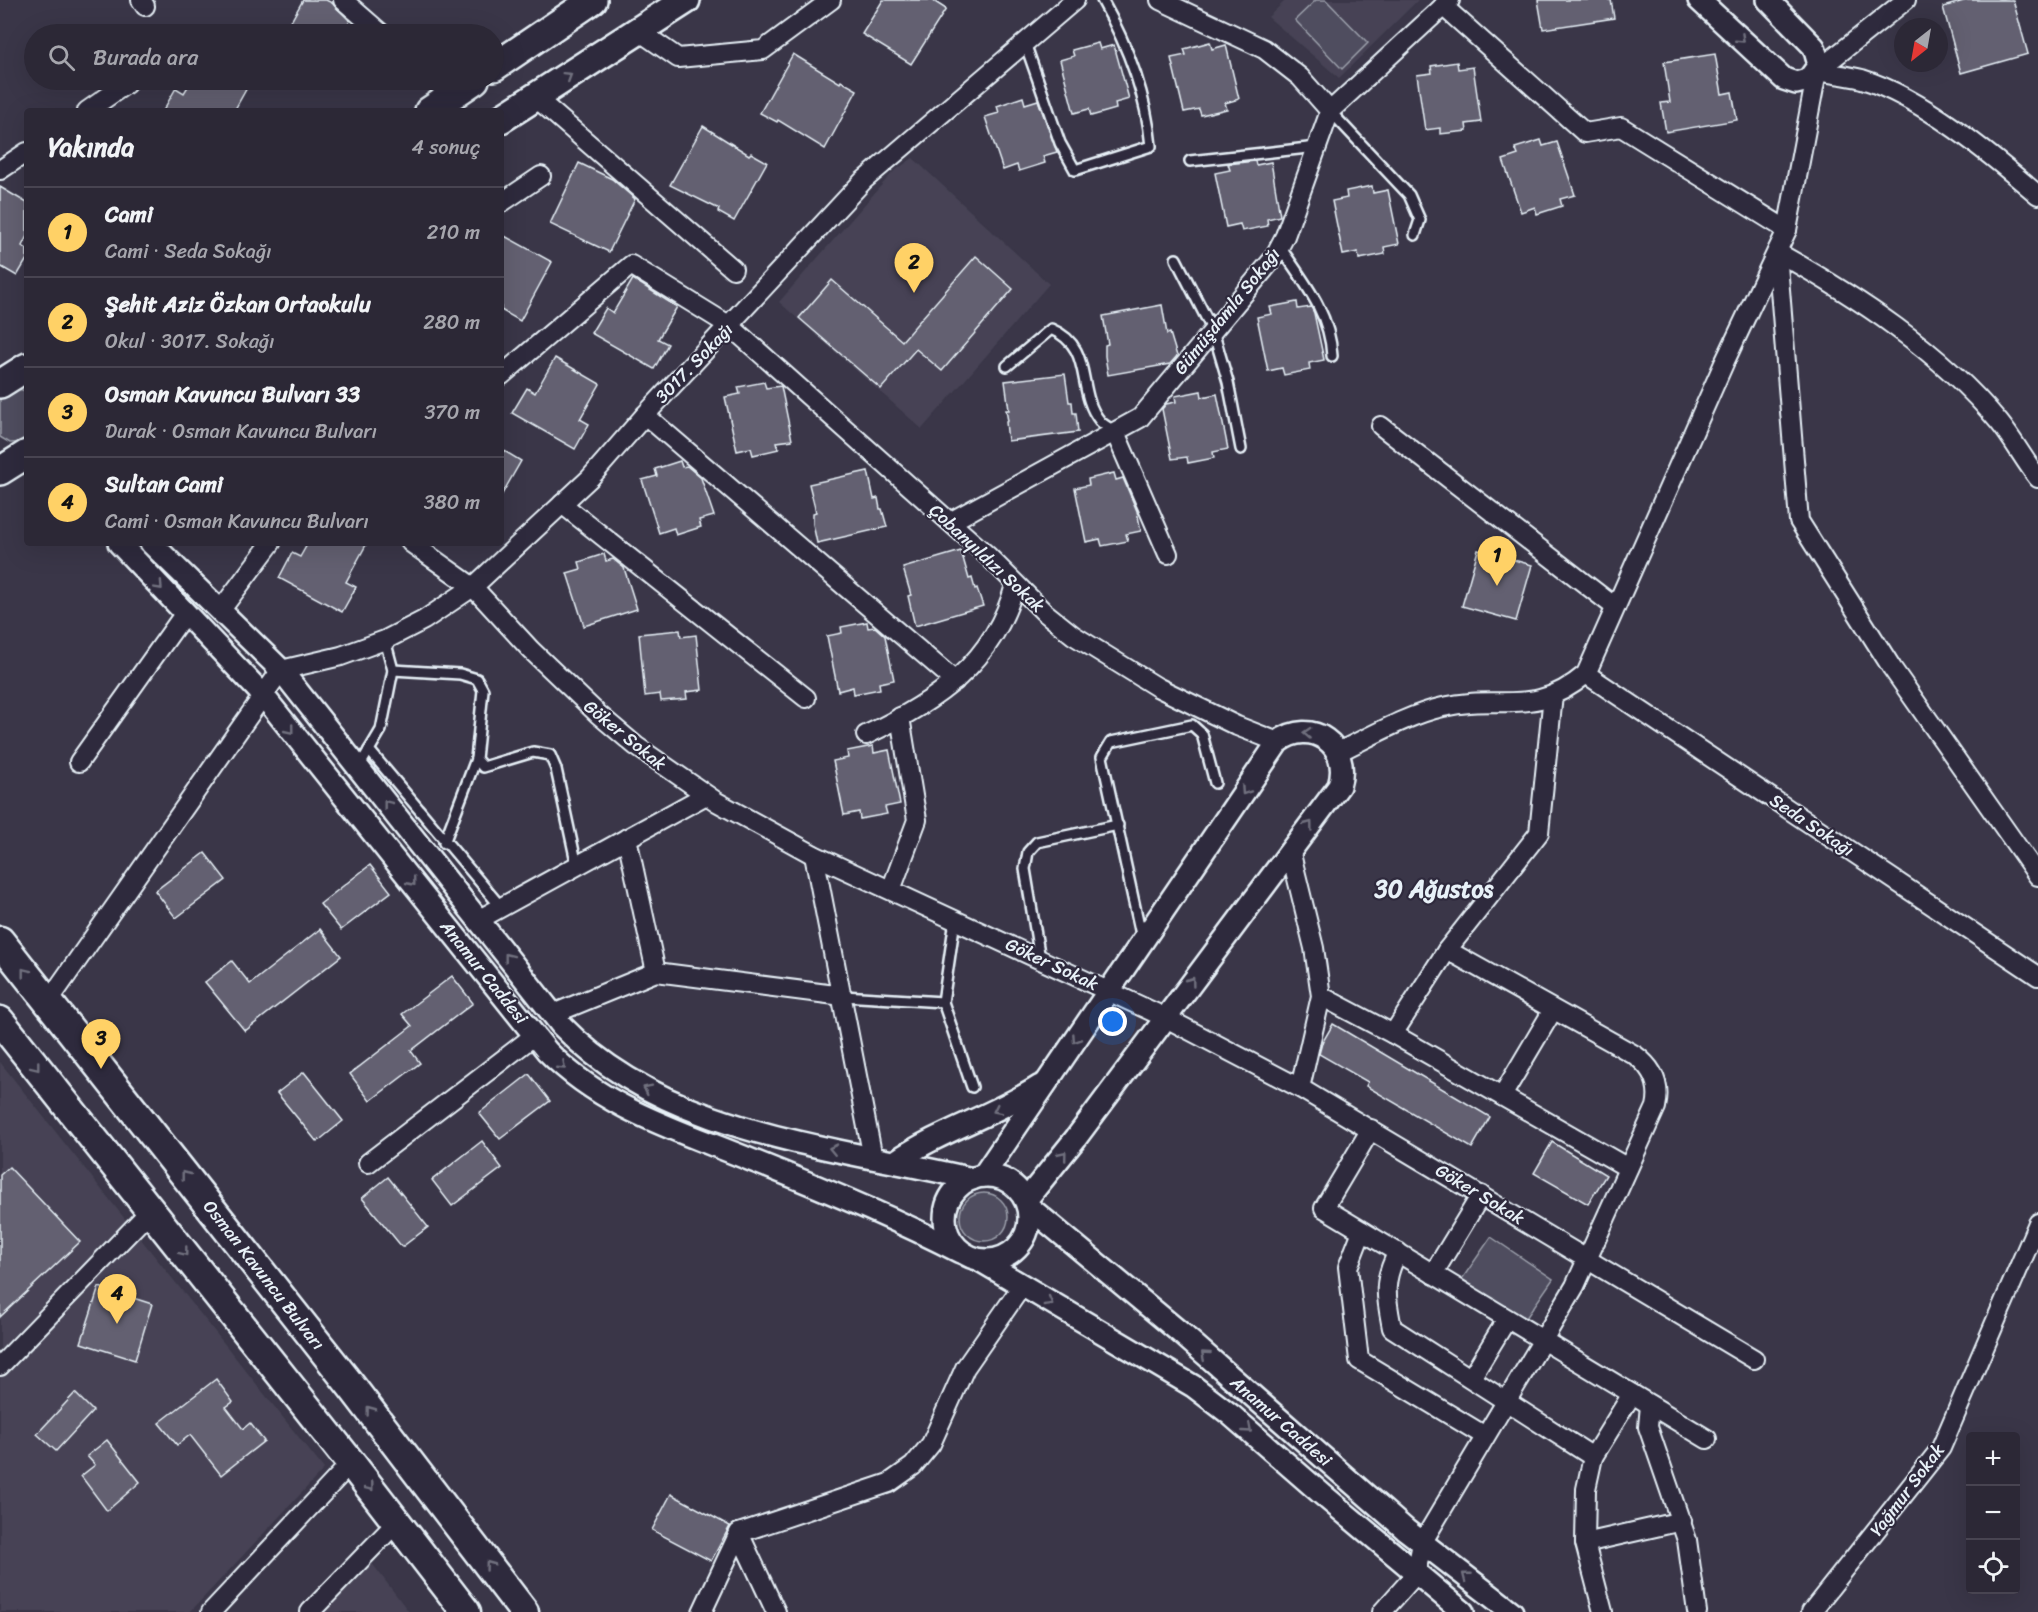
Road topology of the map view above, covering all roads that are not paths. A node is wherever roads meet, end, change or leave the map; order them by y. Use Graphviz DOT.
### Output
graph roads {
  1 [pos="342,0"];
  2 [pos="593,0"];
  3 [pos="686,0"];
  4 [pos="831,0"];
  5 [pos="1075,0"];
  6 [pos="1102,0"];
  7 [pos="1160,0"];
  8 [pos="1699,0"];
  9 [pos="1768,0"];
  10 [pos="1906,0"];
  11 [pos="1447,3"];
  12 [pos="370,24"];
  13 [pos="639,31"];
  14 [pos="1025,43"];
  15 [pos="504,60"];
  16 [pos="1817,71"];
  17 [pos="117,90"];
  18 [pos="441,90"];
  19 [pos="535,97"];
  20 [pos="91,108"];
  21 [pos="431,108"];
  22 [pos="1330,111"];
  23 [pos="504,117"];
  24 [pos="1317,147"];
  25 [pos="24,154"];
  26 [pos="1190,161"];
  27 [pos="0,171"];
  28 [pos="541,176"];
  29 [pos="2038,195"];
  30 [pos="504,201"];
  31 [pos="1787,230"];
  32 [pos="1415,235"];
  33 [pos="1280,247"];
  34 [pos="1777,252"];
  35 [pos="1176,259"];
  36 [pos="733,268"];
  37 [pos="730,326"];
  38 [pos="1213,331"];
  39 [pos="1332,356"];
  40 [pos="1007,366"];
  41 [pos="504,373"];
  42 [pos="645,415"];
  43 [pos="1381,426"];
  44 [pos="1115,432"];
  45 [pos="1241,449"];
  46 [pos="0,451"];
  47 [pos="24,454"];
  48 [pos="24,456"];
  49 [pos="0,471"];
  50 [pos="2038,478"];
  51 [pos="562,504"];
  52 [pos="950,522"];
  53 [pos="122,546"];
  54 [pos="154,546"];
  55 [pos="269,546"];
  56 [pos="415,546"];
  57 [pos="1168,554"];
  58 [pos="1015,585"];
  59 [pos="473,587"];
  60 [pos="1616,607"];
  61 [pos="220,611"];
  62 [pos="185,613"];
  63 [pos="385,640"];
  64 [pos="393,669"];
  65 [pos="281,670"];
  66 [pos="1586,674"];
  67 [pos="955,681"];
  68 [pos="262,694"];
  69 [pos="1553,695"];
  70 [pos="806,698"];
  71 [pos="900,717"];
  72 [pos="866,735"];
  73 [pos="1278,742"];
  74 [pos="1338,752"];
  75 [pos="364,759"];
  76 [pos="476,759"];
  77 [pos="79,762"];
  78 [pos="1215,783"];
  79 [pos="706,795"];
  80 [pos="1118,825"];
  81 [pos="627,838"];
  82 [pos="444,843"];
  83 [pos="1290,850"];
  84 [pos="814,855"];
  85 [pos="577,866"];
  86 [pos="2038,876"];
  87 [pos="891,890"];
  88 [pos="501,907"];
  89 [pos="478,920"];
  90 [pos="955,920"];
  91 [pos="0,941"];
  92 [pos="1142,942"];
  93 [pos="1447,950"];
  94 [pos="1040,959"];
  95 [pos="656,972"];
  96 [pos="2038,976"];
  97 [pos="1109,991"];
  98 [pos="843,996"];
  99 [pos="1321,996"];
  100 [pos="48,1002"];
  101 [pos="943,1002"];
  102 [pos="1553,1010"];
  103 [pos="553,1014"];
  104 [pos="1164,1017"];
  105 [pos="0,1021"];
  106 [pos="1393,1034"];
  107 [pos="535,1035"];
  108 [pos="1048,1081"];
  109 [pos="972,1087"];
  110 [pos="1300,1088"];
  111 [pos="1502,1096"];
  112 [pos="1371,1129"];
  113 [pos="873,1158"];
  114 [pos="896,1161"];
  115 [pos="368,1163"];
  116 [pos="1628,1168"];
  117 [pos="977,1177"];
  118 [pos="1481,1195"];
  119 [pos="1027,1204"];
  120 [pos="151,1210"];
  121 [pos="2038,1223"];
  122 [pos="1362,1231"];
  123 [pos="960,1252"];
  124 [pos="1398,1252"];
  125 [pos="1589,1258"];
  126 [pos="981,1260"];
  127 [pos="1433,1274"];
  128 [pos="1022,1286"];
  129 [pos="1507,1319"];
  130 [pos="1542,1340"];
  131 [pos="1754,1359"];
  132 [pos="0,1366"];
  133 [pos="1471,1378"];
  134 [pos="1632,1394"];
  135 [pos="1507,1400"];
  136 [pos="1650,1405"];
  137 [pos="1485,1436"];
  138 [pos="1707,1439"];
  139 [pos="1593,1457"];
  140 [pos="351,1463"];
  141 [pos="1682,1521"];
  142 [pos="397,1522"];
  143 [pos="739,1533"];
  144 [pos="1422,1543"];
  145 [pos="1585,1543"];
  146 [pos="1416,1574"];
  147 [pos="211,1612"];
  148 [pos="310,1612"];
  149 [pos="466,1612"];
  150 [pos="524,1612"];
  151 [pos="702,1612"];
  152 [pos="776,1612"];
  153 [pos="1382,1612"];
  154 [pos="1463,1612"];
  155 [pos="1512,1612"];
  156 [pos="1603,1612"];
  157 [pos="1697,1612"];
  158 [pos="1811,1612"];
  1 -- 12 [label="street"];
  2 -- 15 [label="main road"];
  3 -- 13 [label="main road"];
  4 -- 13 [label="street"];
  5 -- 14 [label="street, 3017. Sokağı"];
  6 -- 14 [label="lane"];
  7 -- 22 [label="street"];
  8 -- 16 [label="street, one-way"];
  9 -- 16 [label="street"];
  10 -- 16 [label="street"];
  11 -- 22 [label="street, Gümüşdamla Sokağı"];
  11 -- 31 [label="street"];
  19 -- 13 [label="main road, one-way"];
  14 -- 37 [label="street, 3017. Sokağı"];
  16 -- 29 [label="street"];
  16 -- 31 [label="street"];
  17 -- 20 [label="street"];
  18 -- 21 [label="main road"];
  19 -- 23 [label="main road"];
  19 -- 36 [label="street"];
  22 -- 24 [label="street, Gümüşdamla Sokağı"];
  22 -- 32 [label="lane"];
  24 -- 26 [label="lane"];
  24 -- 33 [label="street, Gümüşdamla Sokağı"];
  25 -- 27 [label="street"];
  28 -- 30 [label="street"];
  31 -- 34 [label="street"];
  33 -- 38 [label="street, Gümüşdamla Sokağı"];
  33 -- 39 [label="lane"];
  34 -- 50 [label="street"];
  34 -- 60 [label="street"];
  34 -- 86 [label="street"];
  35 -- 38 [label="lane"];
  37 -- 41 [label="street, Çobanyıldızı Sokak"];
  37 -- 42 [label="street, 3017. Sokağı"];
  37 -- 52 [label="street, Çobanyıldızı Sokak"];
  38 -- 44 [label="street, Gümüşdamla Sokağı"];
  38 -- 45 [label="lane"];
  40 -- 44 [label="lane"];
  42 -- 51 [label="street, 3017. Sokağı"];
  42 -- 67 [label="street"];
  43 -- 60 [label="street"];
  44 -- 52 [label="street, Gümüşdamla Sokağı"];
  44 -- 57 [label="street"];
  46 -- 47 [label="main road"];
  48 -- 49 [label="main road"];
  51 -- 59 [label="street, 3017. Sokağı"];
  51 -- 70 [label="street"];
  52 -- 58 [label="street, Çobanyıldızı Sokak"];
  53 -- 62 [label="street, Anamur Caddesi, one-way"];
  54 -- 61 [label="street, Anamur Caddesi"];
  55 -- 61 [label="street"];
  56 -- 59 [label="street, Göker Sokak"];
  58 -- 67 [label="street"];
  58 -- 73 [label="street, Çobanyıldızı Sokak"];
  59 -- 63 [label="street, 3017. Sokağı"];
  59 -- 79 [label="street, Göker Sokak"];
  60 -- 66 [label="street"];
  61 -- 65 [label="street, Anamur Caddesi"];
  62 -- 68 [label="street, Anamur Caddesi"];
  62 -- 77 [label="street"];
  63 -- 64 [label="lane"];
  63 -- 65 [label="street, 3017. Sokağı"];
  64 -- 75 [label="lane"];
  64 -- 76 [label="lane"];
  65 -- 68 [label="street"];
  65 -- 75 [label="street, Anamur Caddesi"];
  66 -- 69 [label="street"];
  66 -- 96 [label="street, Seda Sokağı"];
  67 -- 71 [label="street"];
  68 -- 100 [label="street"];
  68 -- 107 [label="street, Anamur Caddesi, one-way"];
  69 -- 74 [label="street"];
  69 -- 93 [label="street"];
  71 -- 72 [label="street"];
  71 -- 87 [label="street"];
  74 -- 73 [label="street, one-way"];
  73 -- 92 [label="street, one-way"];
  83 -- 74 [label="street, one-way"];
  75 -- 82 [label="lane"];
  89 -- 75 [label="street, Anamur Caddesi, one-way"];
  76 -- 82 [label="lane"];
  76 -- 85 [label="lane"];
  78 -- 80 [label="lane"];
  79 -- 81 [label="street"];
  79 -- 84 [label="street, Göker Sokak"];
  80 -- 92 [label="lane"];
  80 -- 94 [label="lane"];
  81 -- 85 [label="street"];
  81 -- 95 [label="street"];
  82 -- 88 [label="lane"];
  83 -- 99 [label="street"];
  104 -- 83 [label="street, one-way"];
  84 -- 87 [label="street, Göker Sokak"];
  84 -- 98 [label="street"];
  85 -- 88 [label="street"];
  87 -- 90 [label="street, Göker Sokak"];
  88 -- 89 [label="street"];
  103 -- 89 [label="street, Anamur Caddesi, one-way"];
  90 -- 94 [label="street, Göker Sokak"];
  90 -- 101 [label="lane"];
  100 -- 91 [label="highway, Osman Kavuncu Bulvarı, one-way"];
  92 -- 97 [label="street"];
  93 -- 102 [label="street"];
  93 -- 106 [label="street"];
  94 -- 97 [label="street, Göker Sokak"];
  95 -- 98 [label="street"];
  95 -- 103 [label="street"];
  97 -- 104 [label="street, Göker Sokak"];
  97 -- 108 [label="street, one-way"];
  98 -- 101 [label="lane"];
  98 -- 113 [label="street"];
  99 -- 106 [label="street"];
  99 -- 110 [label="street"];
  150 -- 100 [label="highway, Osman Kavuncu Bulvarı, one-way"];
  101 -- 109 [label="lane"];
  102 -- 111 [label="street"];
  102 -- 116 [label="street"];
  113 -- 103 [label="street, Anamur Caddesi, one-way"];
  104 -- 110 [label="street, Göker Sokak"];
  119 -- 104 [label="street, one-way"];
  105 -- 120 [label="highway, one-way"];
  106 -- 111 [label="street"];
  107 -- 115 [label="street"];
  107 -- 123 [label="street, Anamur Caddesi, one-way"];
  108 -- 114 [label="street, one-way"];
  108 -- 117 [label="street"];
  110 -- 112 [label="street, Göker Sokak"];
  111 -- 116 [label="street"];
  112 -- 118 [label="street, Göker Sokak"];
  112 -- 122 [label="street"];
  113 -- 114 [label="street, Anamur Caddesi"];
  114 -- 117 [label="street, Anamur Caddesi"];
  116 -- 125 [label="street"];
  117 -- 119 [label="street"];
  117 -- 123 [label="street"];
  118 -- 125 [label="street, Göker Sokak"];
  118 -- 127 [label="street"];
  119 -- 126 [label="street"];
  144 -- 119 [label="street, Anamur Caddesi, one-way"];
  120 -- 132 [label="street"];
  120 -- 140 [label="highway, one-way"];
  121 -- 158 [label="street, Yağmur Sokak"];
  122 -- 124 [label="street"];
  122 -- 137 [label="street"];
  123 -- 126 [label="street"];
  124 -- 127 [label="street"];
  124 -- 133 [label="street"];
  125 -- 130 [label="street"];
  125 -- 131 [label="street, Göker Sokak"];
  126 -- 128 [label="street, Anamur Caddesi"];
  127 -- 129 [label="street"];
  128 -- 143 [label="street"];
  128 -- 146 [label="street, Anamur Caddesi, one-way"];
  129 -- 130 [label="street"];
  129 -- 133 [label="street"];
  130 -- 134 [label="street"];
  130 -- 135 [label="street"];
  133 -- 135 [label="street"];
  134 -- 136 [label="street"];
  134 -- 139 [label="street"];
  135 -- 137 [label="street"];
  135 -- 139 [label="street"];
  136 -- 138 [label="street"];
  136 -- 141 [label="street"];
  137 -- 144 [label="street"];
  139 -- 145 [label="street"];
  140 -- 142 [label="highway, one-way"];
  140 -- 147 [label="street"];
  141 -- 145 [label="street"];
  141 -- 157 [label="street"];
  142 -- 148 [label="street"];
  142 -- 149 [label="highway"];
  143 -- 151 [label="street"];
  143 -- 152 [label="street"];
  144 -- 146 [label="street"];
  155 -- 144 [label="street, Anamur Caddesi, one-way"];
  145 -- 156 [label="street"];
  146 -- 153 [label="street"];
  146 -- 154 [label="street, Anamur Caddesi"];
}
